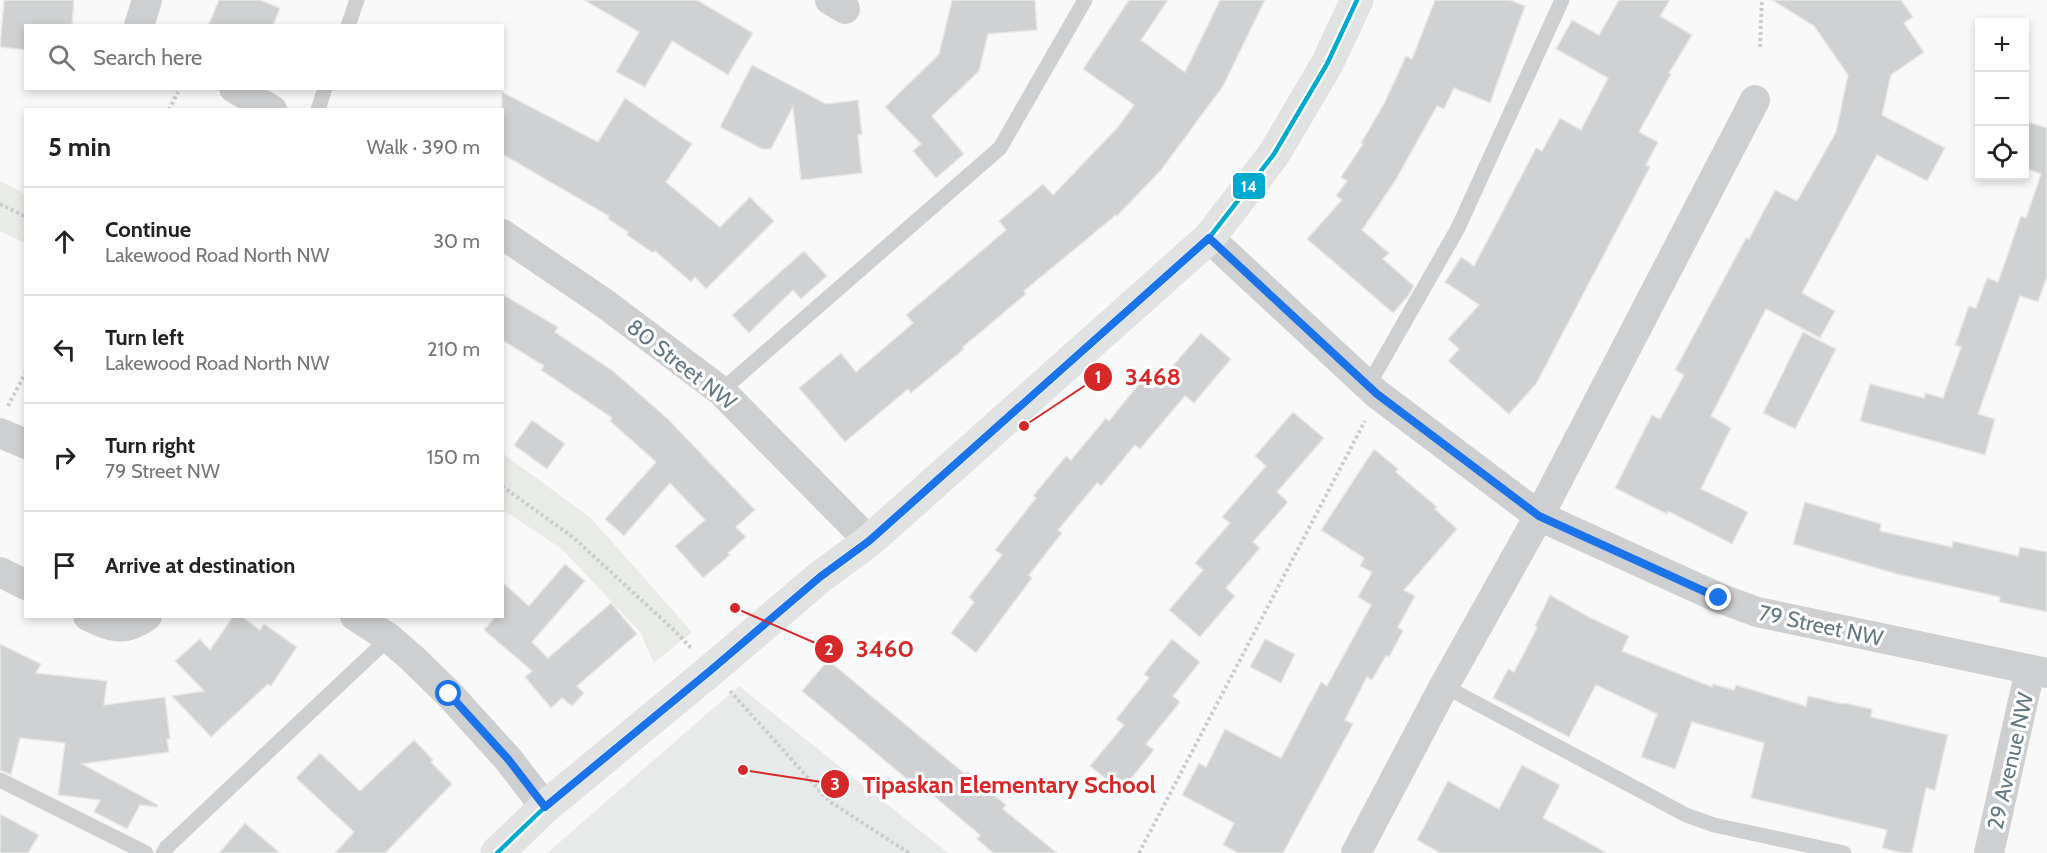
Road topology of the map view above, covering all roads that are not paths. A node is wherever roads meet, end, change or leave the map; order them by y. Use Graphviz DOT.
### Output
graph roads {
  1 [pos="147,0"];
  2 [pos="357,0"];
  3 [pos="1085,0"];
  4 [pos="1357,0"];
  5 [pos="1562,0"];
  6 [pos="139,24"];
  7 [pos="349,24"];
  8 [pos="237,90"];
  9 [pos="324,90"];
  10 [pos="1755,100"];
  11 [pos="269,108"];
  12 [pos="319,108"];
  13 [pos="504,235"];
  14 [pos="1209,238"];
  15 [pos="1368,386"];
  16 [pos="721,391"];
  17 [pos="3,423"];
  18 [pos="24,442"];
  19 [pos="1539,516"];
  20 [pos="869,541"];
  21 [pos="0,572"];
  22 [pos="24,584"];
  23 [pos="92,618"];
  24 [pos="144,618"];
  25 [pos="358,618"];
  26 [pos="389,638"];
  27 [pos="2039,671"];
  28 [pos="1444,686"];
  29 [pos="0,780"];
  30 [pos="545,807"];
  31 [pos="146,853"];
  32 [pos="163,853"];
  33 [pos="497,853"];
  34 [pos="1356,853"];
  35 [pos="1844,853"];
  36 [pos="1989,853"];
  1 -- 6 [label="street"];
  2 -- 7 [label="lane"];
  3 -- 16 [label="lane"];
  4 -- 14 [label="street"];
  5 -- 15 [label="lane"];
  8 -- 11 [label="street"];
  9 -- 12 [label="lane"];
  10 -- 19 [label="street"];
  13 -- 16 [label="street, 80 Street NW"];
  14 -- 15 [label="street, 79 Street NW"];
  14 -- 20 [label="street"];
  15 -- 19 [label="street, 79 Street NW"];
  16 -- 20 [label="street, 80 Street NW"];
  17 -- 18 [label="street"];
  19 -- 27 [label="street, 79 Street NW"];
  19 -- 28 [label="street"];
  20 -- 30 [label="street"];
  21 -- 22 [label="street"];
  23 -- 24 [label="street"];
  25 -- 26 [label="street"];
  26 -- 30 [label="street"];
  26 -- 32 [label="lane"];
  27 -- 36 [label="street, 29 Avenue NW"];
  28 -- 34 [label="street"];
  28 -- 35 [label="lane"];
  29 -- 31 [label="lane"];
  30 -- 33 [label="street"];
}
